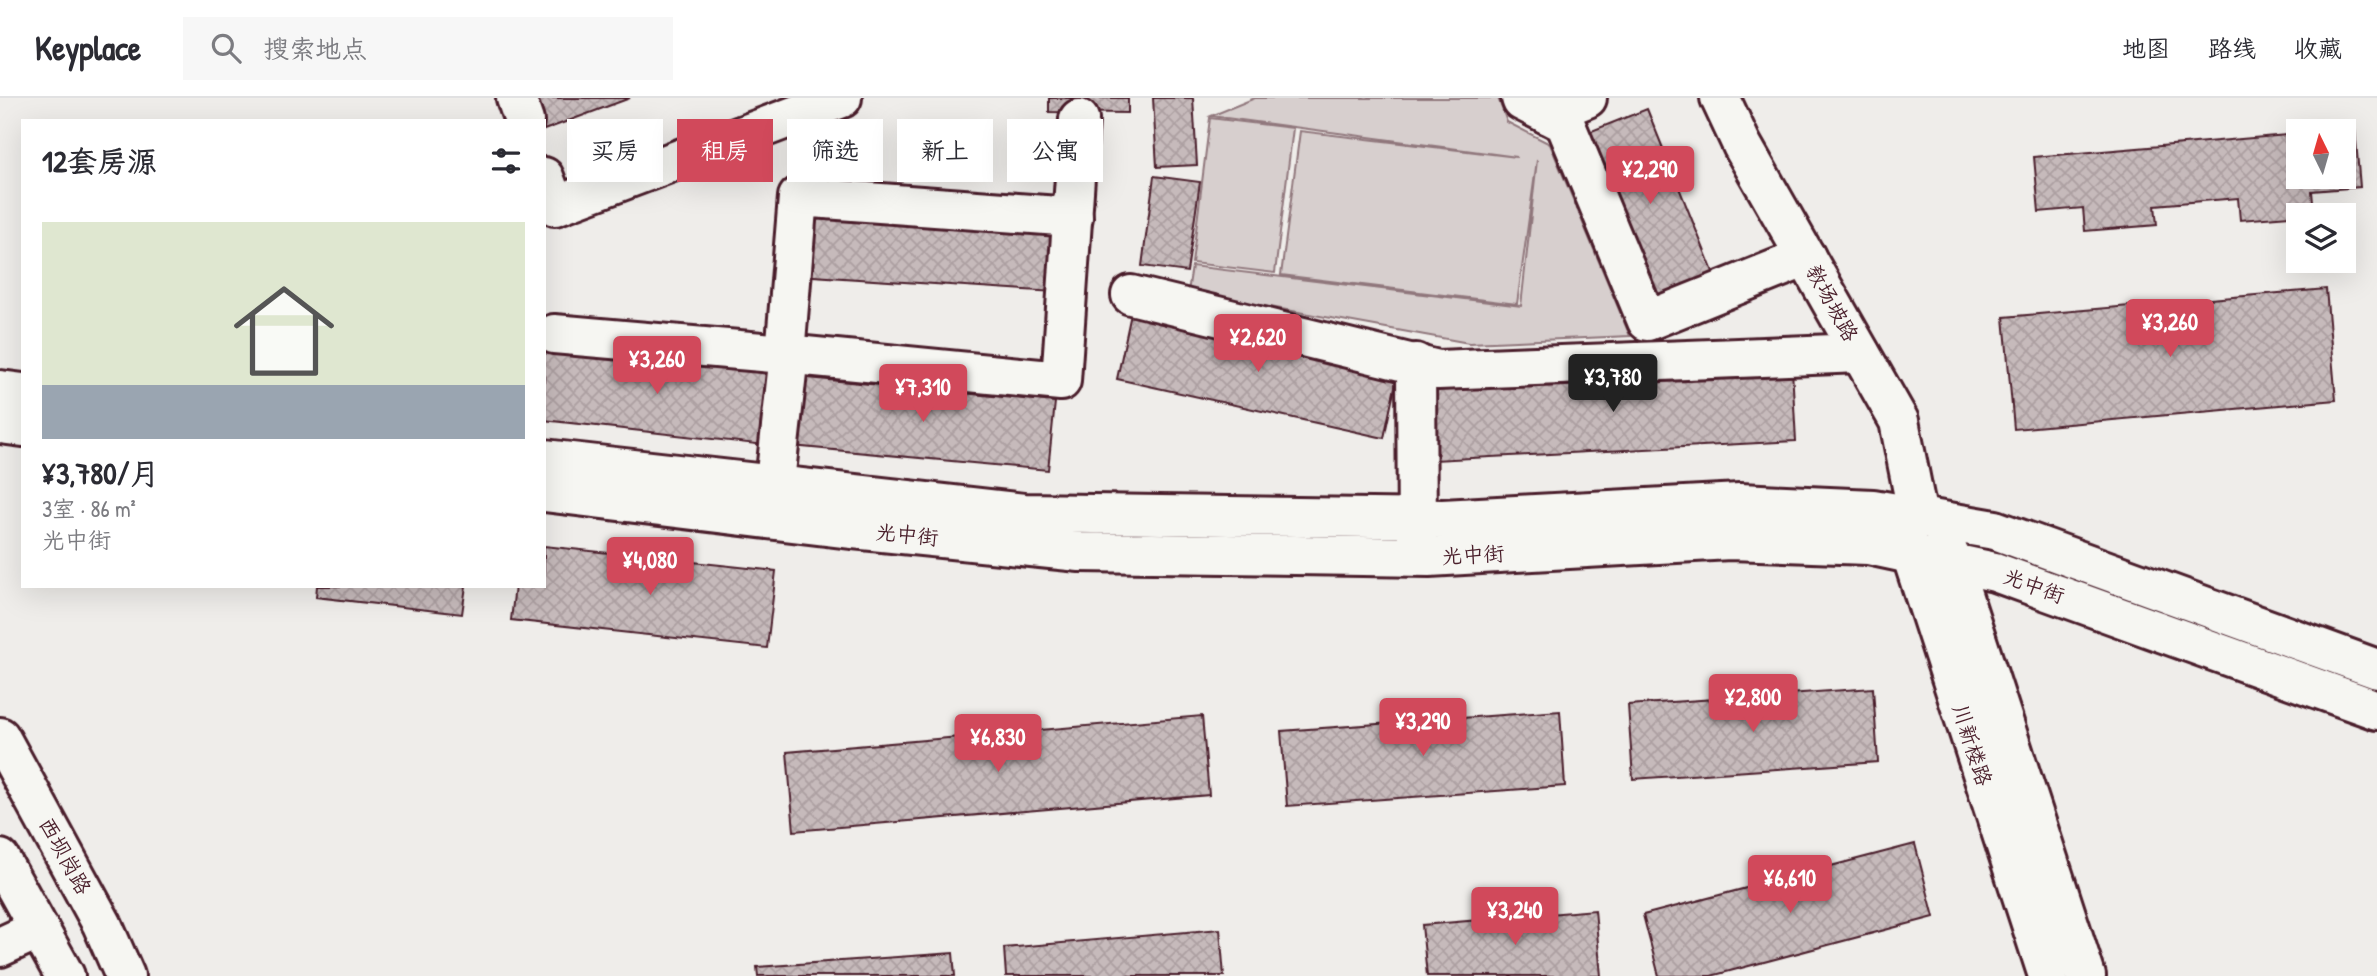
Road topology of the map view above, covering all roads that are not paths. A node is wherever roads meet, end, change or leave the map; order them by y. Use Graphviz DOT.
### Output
graph roads {
  1 [pos="516,98"];
  2 [pos="842,98"];
  3 [pos="1587,98"];
  4 [pos="1720,98"];
  5 [pos="1534,106"];
  6 [pos="523,119"];
  7 [pos="546,182"];
  8 [pos="1075,182"];
  9 [pos="1073,217"];
  10 [pos="1806,257"];
  11 [pos="1131,295"];
  12 [pos="554,334"];
  13 [pos="1860,353"];
  14 [pos="787,354"];
  15 [pos="1416,363"];
  16 [pos="0,390"];
  17 [pos="21,393"];
  18 [pos="0,424"];
  19 [pos="21,427"];
  20 [pos="546,460"];
  21 [pos="546,492"];
  22 [pos="773,502"];
  23 [pos="1918,517"];
  24 [pos="1416,519"];
  25 [pos="1910,553"];
  26 [pos="1417,557"];
  27 [pos="1951,562"];
  28 [pos="2377,669"];
  29 [pos="2377,710"];
  30 [pos="0,737"];
  31 [pos="0,859"];
  32 [pos="39,929"];
  33 [pos="0,947"];
  34 [pos="65,976"];
  35 [pos="125,976"];
  36 [pos="2048,976"];
  37 [pos="2086,976"];
  1 -- 6 [label="street"];
  2 -- 7 [label="street"];
  3 -- 5 [label="street"];
  4 -- 10 [label="street, 教场坡路"];
  5 -- 10 [label="street"];
  8 -- 9 [label="street"];
  9 -- 14 [label="street"];
  9 -- 14 [label="street"];
  10 -- 13 [label="street, 教场坡路"];
  11 -- 15 [label="street"];
  12 -- 14 [label="street"];
  13 -- 15 [label="street"];
  13 -- 23 [label="street, 教场坡路"];
  14 -- 22 [label="street"];
  15 -- 24 [label="street"];
  16 -- 17 [label="street"];
  18 -- 19 [label="street"];
  20 -- 22 [label="street, 光中街"];
  21 -- 22 [label="street, 光中街"];
  22 -- 24 [label="street, 光中街"];
  22 -- 26 [label="street, 光中街"];
  23 -- 24 [label="street, 光中街"];
  23 -- 25 [label="street, 川新楼路"];
  23 -- 27 [label="street, 川新楼路"];
  23 -- 28 [label="street, 光中街"];
  24 -- 26 [label="street"];
  25 -- 26 [label="street, 光中街"];
  25 -- 27 [label="street, 光中街"];
  25 -- 36 [label="street, 川新楼路"];
  27 -- 29 [label="street, 光中街"];
  27 -- 37 [label="street, 川新楼路"];
  30 -- 35 [label="street, 西坝岗路"];
  31 -- 32 [label="street"];
  32 -- 33 [label="street"];
  32 -- 34 [label="street"];
}
